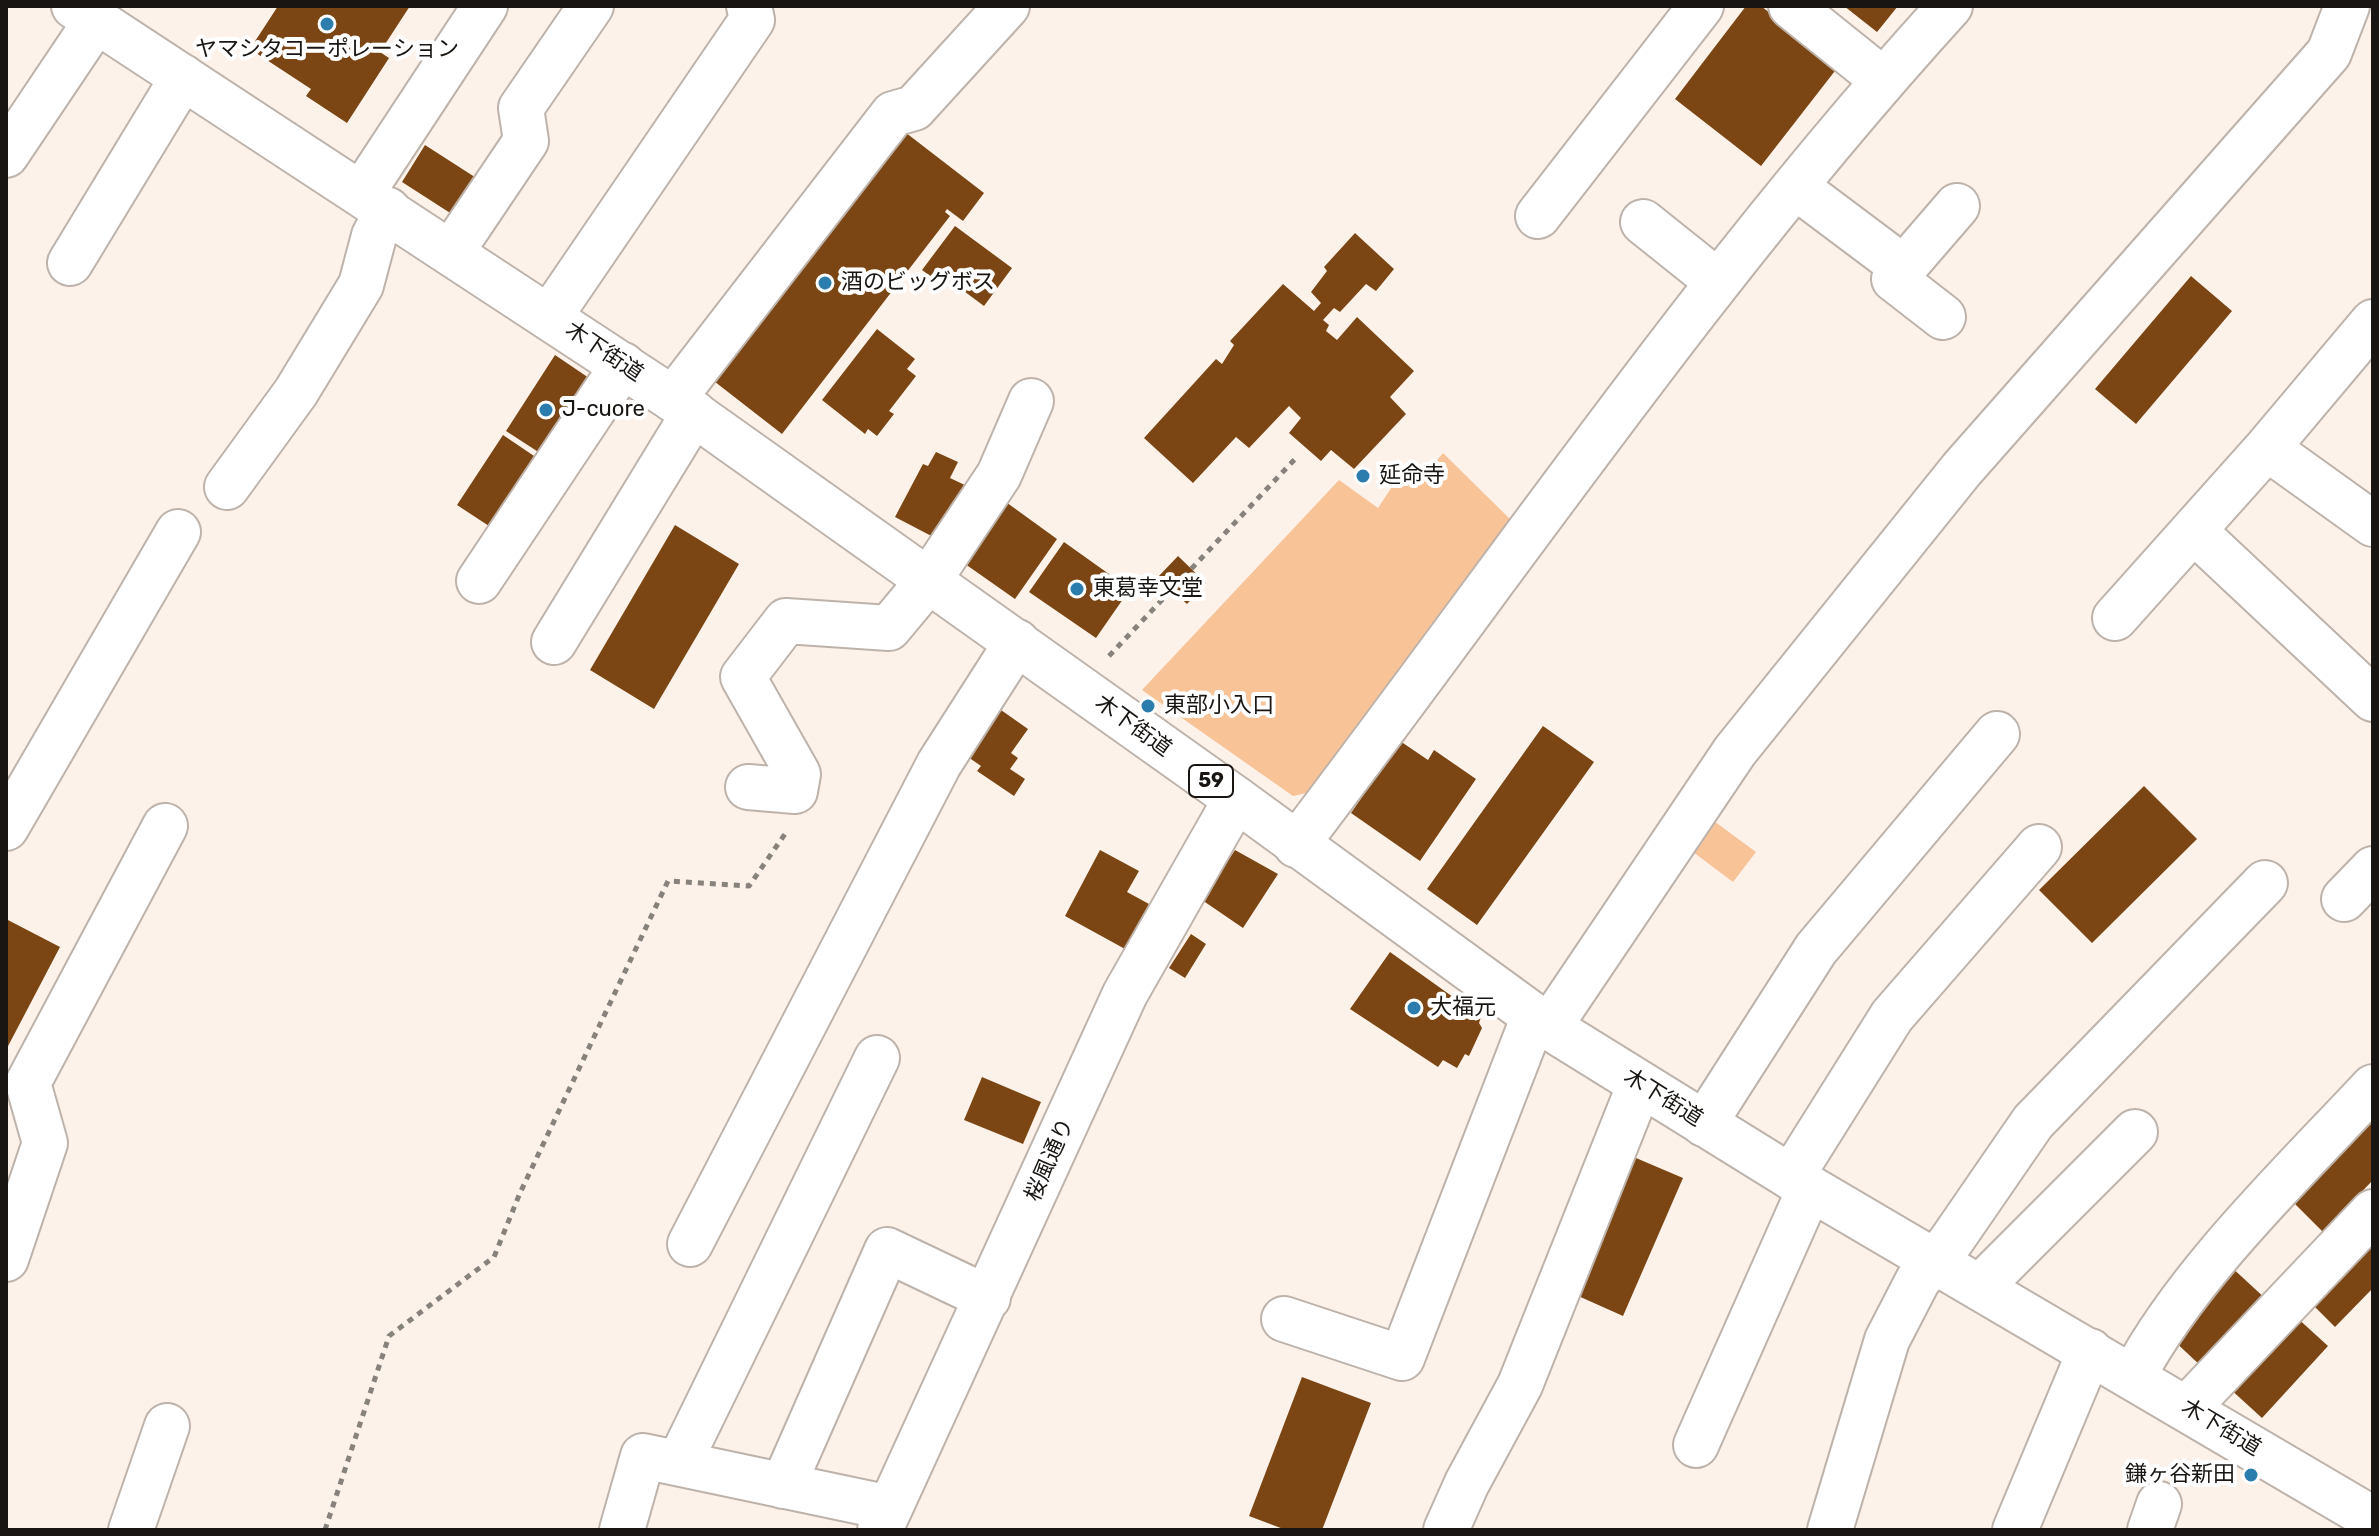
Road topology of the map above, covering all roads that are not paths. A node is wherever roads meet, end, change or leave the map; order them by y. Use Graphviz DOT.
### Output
graph roads {
  1 [pos="485,6"];
  2 [pos="591,6"];
  3 [pos="749,6"];
  4 [pos="1007,6"];
  5 [pos="1701,6"];
  6 [pos="1791,6"];
  7 [pos="1950,6"];
  8 [pos="2347,6"];
  9 [pos="85,13"];
  10 [pos="183,77"];
  11 [pos="1883,80"];
  12 [pos="6,155"];
  13 [pos="1796,187"];
  14 [pos="375,202"];
  15 [pos="1957,206"];
  16 [pos="1538,216"];
  17 [pos="1643,222"];
  18 [pos="452,251"];
  19 [pos="70,263"];
  20 [pos="1904,268"];
  21 [pos="1718,282"];
  22 [pos="550,316"];
  23 [pos="1943,317"];
  24 [pos="2373,322"];
  25 [pos="623,365"];
  26 [pos="1031,401"];
  27 [pos="683,406"];
  28 [pos="2267,448"];
  29 [pos="227,487"];
  30 [pos="2373,524"];
  31 [pos="2194,531"];
  32 [pos="178,532"];
  33 [pos="929,580"];
  34 [pos="479,581"];
  35 [pos="2115,618"];
  36 [pos="554,642"];
  37 [pos="1017,642"];
  38 [pos="2373,699"];
  39 [pos="1997,734"];
  40 [pos="748,787"];
  41 [pos="1236,799"];
  42 [pos="165,826"];
  43 [pos="6,828"];
  44 [pos="1296,845"];
  45 [pos="2039,847"];
  46 [pos="2265,883"];
  47 [pos="1541,1022"];
  48 [pos="877,1058"];
  49 [pos="1640,1084"];
  50 [pos="2373,1087"];
  51 [pos="1704,1124"];
  52 [pos="2135,1132"];
  53 [pos="1801,1182"];
  54 [pos="2373,1212"];
  55 [pos="690,1244"];
  56 [pos="6,1259"];
  57 [pos="1936,1260"];
  58 [pos="1980,1287"];
  59 [pos="988,1298"];
  60 [pos="1284,1319"];
  61 [pos="2090,1351"];
  62 [pos="2133,1377"];
  63 [pos="2187,1408"];
  64 [pos="167,1426"];
  65 [pos="1696,1445"];
  66 [pos="679,1463"];
  67 [pos="783,1486"];
  68 [pos="885,1519"];
  69 [pos="2373,1519"];
  70 [pos="131,1530"];
  71 [pos="622,1530"];
  72 [pos="1446,1530"];
  73 [pos="1830,1530"];
  74 [pos="2015,1530"];
  1 -- 14 [label="street"];
  2 -- 18 [label="street"];
  3 -- 22 [label="street"];
  4 -- 27 [label="street"];
  5 -- 16 [label="street"];
  6 -- 11 [label="street"];
  7 -- 11 [label="street"];
  8 -- 47 [label="street"];
  9 -- 10 [label="street, 木下街道 / 59"];
  9 -- 12 [label="street"];
  10 -- 14 [label="street, 木下街道 / 59"];
  10 -- 19 [label="street"];
  11 -- 13 [label="street"];
  13 -- 20 [label="street"];
  13 -- 21 [label="street"];
  14 -- 18 [label="street, 木下街道 / 59"];
  14 -- 29 [label="street"];
  15 -- 20 [label="street"];
  17 -- 21 [label="street"];
  18 -- 22 [label="street, 木下街道 / 59"];
  20 -- 23 [label="street"];
  21 -- 44 [label="street"];
  22 -- 25 [label="street, 木下街道 / 59"];
  24 -- 28 [label="street"];
  25 -- 27 [label="street, 木下街道 / 59"];
  25 -- 34 [label="street"];
  26 -- 33 [label="street"];
  27 -- 33 [label="street, 木下街道 / 59"];
  27 -- 36 [label="street"];
  28 -- 30 [label="street"];
  28 -- 31 [label="street"];
  31 -- 35 [label="street"];
  31 -- 38 [label="street"];
  32 -- 43 [label="street"];
  33 -- 37 [label="street, 木下街道 / 59"];
  33 -- 40 [label="street"];
  37 -- 41 [label="street, 木下街道 / 59"];
  37 -- 55 [label="street"];
  39 -- 51 [label="street"];
  41 -- 44 [label="street, 木下街道 / 59"];
  41 -- 59 [label="street, 桜風通り"];
  42 -- 56 [label="street"];
  44 -- 47 [label="street, 木下街道 / 59"];
  45 -- 53 [label="street"];
  46 -- 57 [label="street"];
  47 -- 49 [label="street, 木下街道 / 59"];
  47 -- 60 [label="street"];
  48 -- 66 [label="street"];
  49 -- 51 [label="street, 木下街道 / 59"];
  49 -- 72 [label="street"];
  50 -- 62 [label="street"];
  51 -- 53 [label="street, 木下街道 / 59"];
  52 -- 58 [label="street"];
  53 -- 57 [label="street, 木下街道 / 59"];
  53 -- 65 [label="street"];
  54 -- 63 [label="street"];
  57 -- 58 [label="street, 木下街道 / 59"];
  57 -- 73 [label="street"];
  58 -- 61 [label="street, 木下街道 / 59"];
  59 -- 67 [label="street"];
  59 -- 68 [label="street, 桜風通り"];
  61 -- 62 [label="street, 木下街道 / 59"];
  61 -- 74 [label="street"];
  62 -- 63 [label="street, 木下街道 / 59"];
  63 -- 69 [label="street, 木下街道 / 59"];
  64 -- 70 [label="street"];
  66 -- 67 [label="street"];
  66 -- 71 [label="street"];
  67 -- 68 [label="street"];
}
